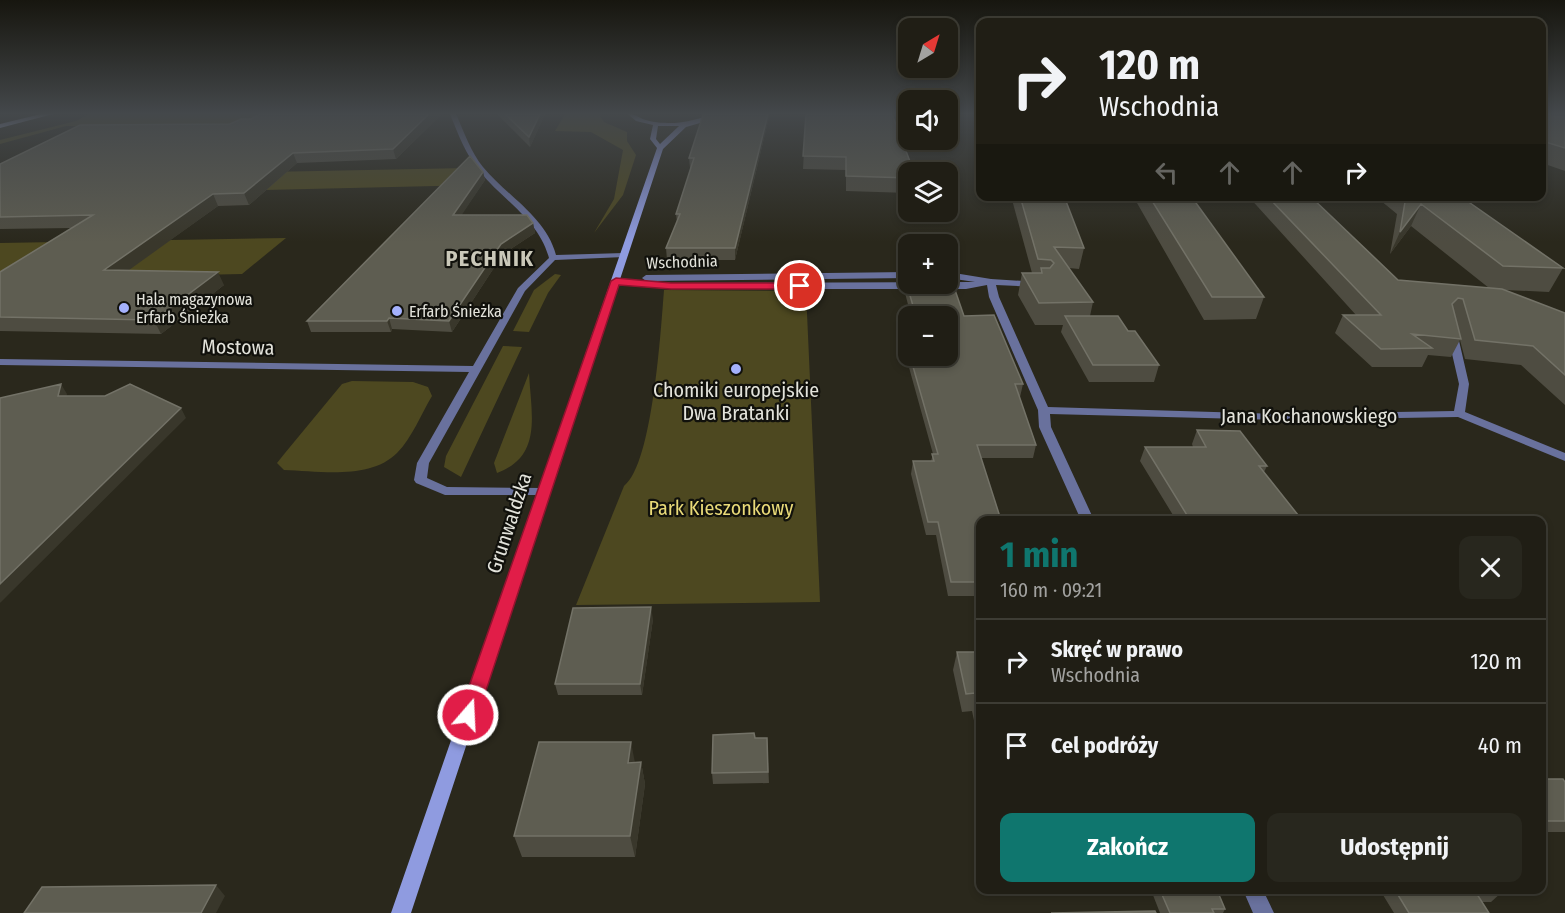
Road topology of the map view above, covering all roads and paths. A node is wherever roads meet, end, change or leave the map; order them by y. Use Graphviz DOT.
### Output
graph roads {
  1 [pos="473,157"];
  2 [pos="657,157"];
  3 [pos="553,253"];
  4 [pos="624,255"];
  5 [pos="898,275"];
  6 [pos="958,277"];
  7 [pos="616,281"];
  8 [pos="991,282"];
  9 [pos="1044,285"];
  10 [pos="1450,321"];
  11 [pos="0,362"];
  12 [pos="475,369"];
  13 [pos="1044,410"];
  14 [pos="1459,414"];
  15 [pos="1565,457"];
  16 [pos="543,492"];
  17 [pos="1085,516"];
  18 [pos="1255,894"];
  19 [pos="401,913"];
  20 [pos="1264,913"];
  1 -- 3 [label="street"];
  2 -- 4 [label="street, Grunwaldzka"];
  3 -- 4 [label="street"];
  3 -- 12 [label="street"];
  4 -- 7 [label="street, Grunwaldzka"];
  5 -- 7 [label="street, Wschodnia"];
  6 -- 8 [label="street, Wschodnia"];
  7 -- 8 [label="street, Wschodnia"];
  7 -- 16 [label="street, Grunwaldzka"];
  8 -- 9 [label="street, Wschodnia"];
  8 -- 13 [label="street"];
  10 -- 14 [label="street"];
  11 -- 12 [label="street, Mostowa"];
  12 -- 16 [label="street"];
  13 -- 14 [label="street, Jana Kochanowskiego"];
  13 -- 17 [label="street"];
  14 -- 15 [label="street, Jana Kochanowskiego"];
  16 -- 19 [label="street, Grunwaldzka"];
  18 -- 20 [label="street"];
}
